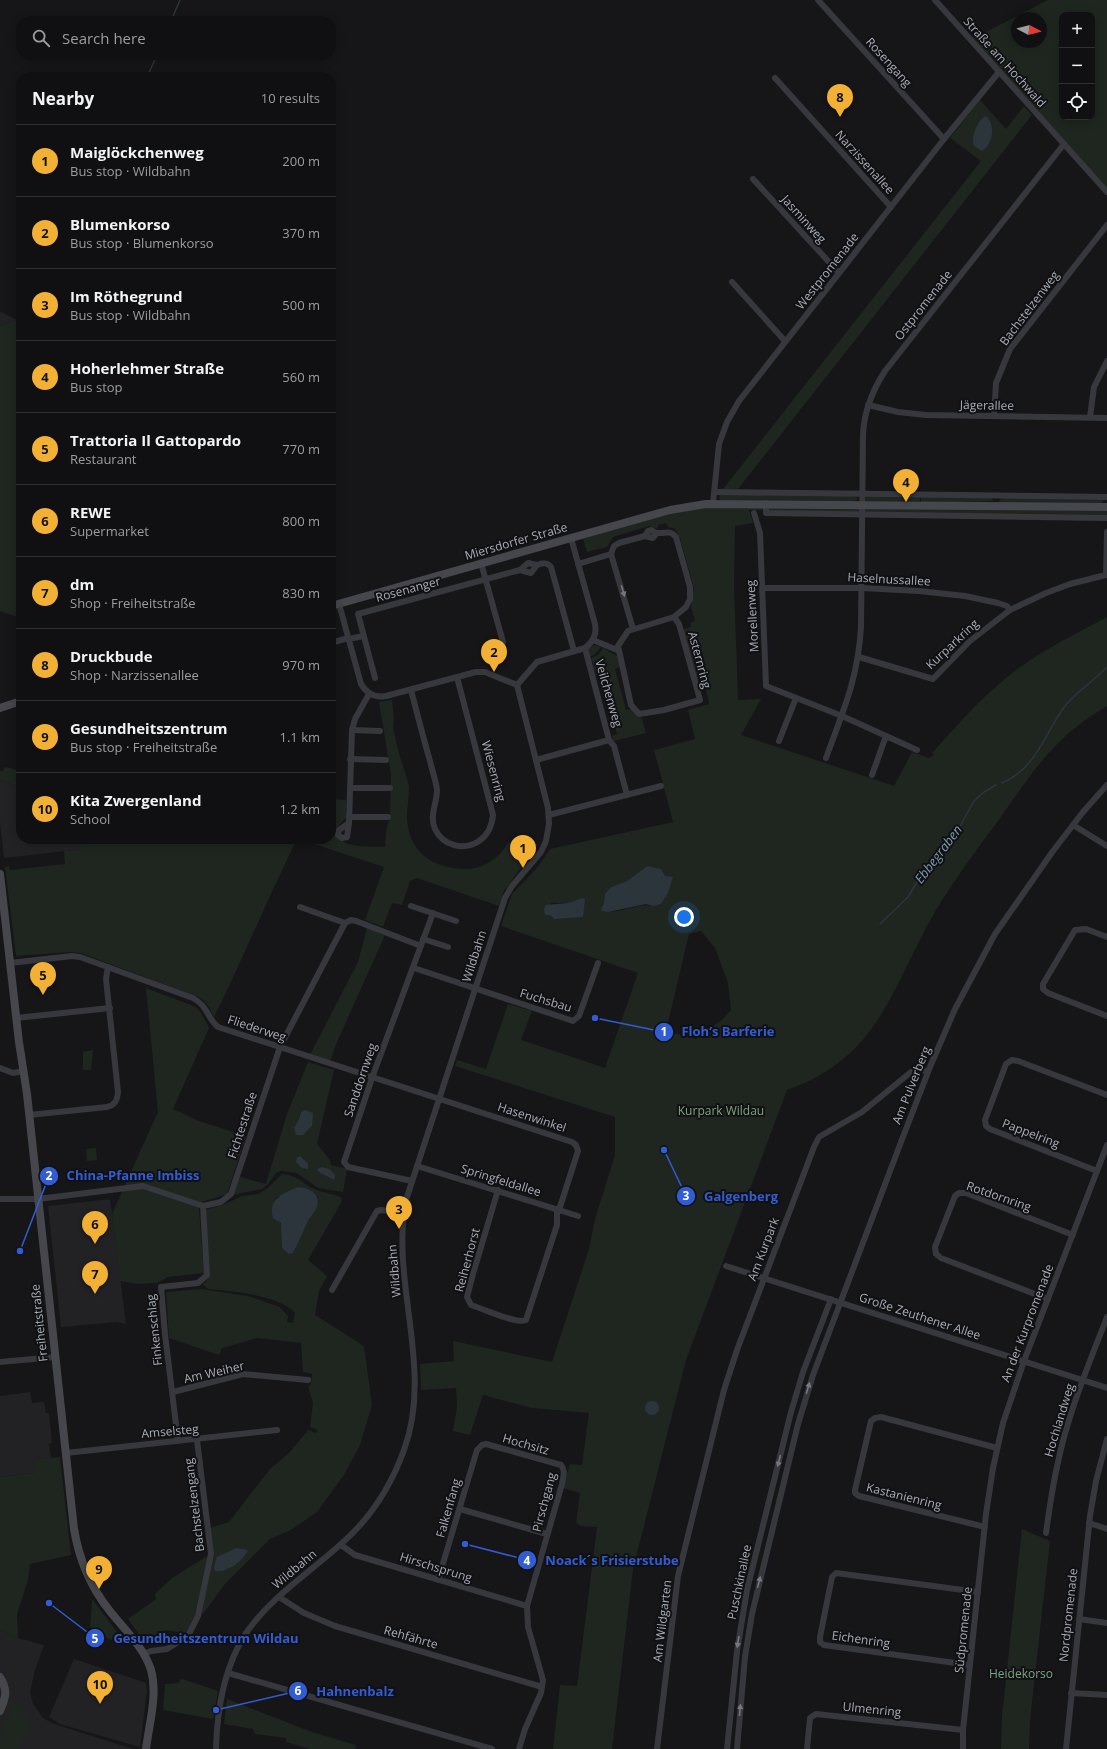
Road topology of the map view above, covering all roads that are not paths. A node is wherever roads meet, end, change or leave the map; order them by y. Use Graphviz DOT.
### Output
graph roads {
  1 [pos="818,0"];
  2 [pos="935,0"];
  3 [pos="999,72"];
  4 [pos="775,78"];
  5 [pos="944,139"];
  6 [pos="1064,144"];
  7 [pos="753,179"];
  8 [pos="1107,192"];
  9 [pos="891,207"];
  10 [pos="1107,225"];
  11 [pos="839,273"];
  12 [pos="732,282"];
  13 [pos="785,341"];
  14 [pos="1107,361"];
  15 [pos="868,405"];
  16 [pos="994,416"];
  17 [pos="1090,417"];
  18 [pos="1107,418"];
  19 [pos="715,492"];
  20 [pos="862,494"];
  21 [pos="1107,497"];
  22 [pos="711,503"];
  23 [pos="766,503"];
  24 [pos="862,505"];
  25 [pos="1107,508"];
  26 [pos="754,513"];
  27 [pos="862,515"];
  28 [pos="1107,518"];
  29 [pos="1107,532"];
  30 [pos="571,538"];
  31 [pos="611,554"];
  32 [pos="481,564"];
  33 [pos="537,564"];
  34 [pos="578,564"];
  35 [pos="520,570"];
  36 [pos="485,579"];
  37 [pos="764,588"];
  38 [pos="862,588"];
  39 [pos="336,605"];
  40 [pos="336,607"];
  41 [pos="1010,610"];
  42 [pos="674,617"];
  43 [pos="633,629"];
  44 [pos="363,636"];
  45 [pos="349,639"];
  46 [pos="593,640"];
  47 [pos="336,642"];
  48 [pos="503,642"];
  49 [pos="585,648"];
  50 [pos="618,650"];
  51 [pos="574,651"];
  52 [pos="859,657"];
  53 [pos="457,677"];
  54 [pos="375,678"];
  55 [pos="516,685"];
  56 [pos="411,690"];
  57 [pos="369,694"];
  58 [pos="796,698"];
  59 [pos="16,703"];
  60 [pos="0,708"];
  61 [pos="842,716"];
  62 [pos="352,730"];
  63 [pos="380,731"];
  64 [pos="886,736"];
  65 [pos="609,740"];
  66 [pos="779,742"];
  67 [pos="917,750"];
  68 [pos="826,758"];
  69 [pos="350,760"];
  70 [pos="386,760"];
  71 [pos="536,760"];
  72 [pos="872,775"];
  73 [pos="1107,785"];
  74 [pos="661,786"];
  75 [pos="350,788"];
  76 [pos="390,788"];
  77 [pos="627,795"];
  78 [pos="549,815"];
  79 [pos="388,817"];
  80 [pos="1073,825"];
  81 [pos="1107,846"];
  82 [pos="0,874"];
  83 [pos="411,906"];
  84 [pos="300,907"];
  85 [pos="434,914"];
  86 [pos="456,921"];
  87 [pos="345,923"];
  88 [pos="1107,937"];
  89 [pos="423,939"];
  90 [pos="421,946"];
  91 [pos="448,947"];
  92 [pos="10,963"];
  93 [pos="598,963"];
  94 [pos="108,967"];
  95 [pos="414,968"];
  96 [pos="475,988"];
  97 [pos="110,1008"];
  98 [pos="1107,1016"];
  99 [pos="16,1018"];
  100 [pos="280,1047"];
  101 [pos="0,1068"];
  102 [pos="24,1071"];
  103 [pos="928,1072"];
  104 [pos="372,1078"];
  105 [pos="1107,1095"];
  106 [pos="439,1099"];
  107 [pos="29,1115"];
  108 [pos="1107,1145"];
  109 [pos="417,1166"];
  110 [pos="1097,1171"];
  111 [pos="412,1181"];
  112 [pos="498,1190"];
  113 [pos="38,1198"];
  114 [pos="0,1199"];
  115 [pos="203,1206"];
  116 [pos="558,1209"];
  117 [pos="404,1213"];
  118 [pos="578,1216"];
  119 [pos="1073,1235"];
  120 [pos="726,1266"];
  121 [pos="764,1277"];
  122 [pos="332,1290"];
  123 [pos="831,1299"];
  124 [pos="1048,1299"];
  125 [pos="840,1302"];
  126 [pos="1107,1317"];
  127 [pos="55,1358"];
  128 [pos="0,1362"];
  129 [pos="1024,1362"];
  130 [pos="308,1380"];
  131 [pos="1083,1380"];
  132 [pos="1107,1388"];
  133 [pos="172,1392"];
  134 [pos="721,1404"];
  135 [pos="797,1426"];
  136 [pos="277,1430"];
  137 [pos="1107,1439"];
  138 [pos="197,1440"];
  139 [pos="178,1441"];
  140 [pos="482,1445"];
  141 [pos="997,1448"];
  142 [pos="66,1453"];
  143 [pos="1104,1459"];
  144 [pos="564,1468"];
  145 [pos="460,1509"];
  146 [pos="986,1514"];
  147 [pos="1089,1523"];
  148 [pos="985,1527"];
  149 [pos="1107,1529"];
  150 [pos="1046,1533"];
  151 [pos="547,1534"];
  152 [pos="341,1545"];
  153 [pos="438,1580"];
  154 [pos="978,1592"];
  155 [pos="279,1597"];
  156 [pos="527,1606"];
  157 [pos="1079,1619"];
  158 [pos="1107,1623"];
  159 [pos="144,1654"];
  160 [pos="970,1665"];
  161 [pos="228,1673"];
  162 [pos="0,1676"];
  163 [pos="542,1686"];
  164 [pos="1071,1693"];
  165 [pos="1107,1695"];
  166 [pos="0,1711"];
  167 [pos="963,1730"];
  168 [pos="146,1749"];
  169 [pos="216,1749"];
  170 [pos="492,1749"];
  171 [pos="519,1749"];
  172 [pos="657,1749"];
  173 [pos="727,1749"];
  174 [pos="737,1749"];
  175 [pos="807,1749"];
  176 [pos="963,1749"];
  177 [pos="1066,1749"];
  1 -- 5 [label="street, Rosengang"];
  2 -- 3 [label="street, Straße am Hochwald"];
  3 -- 5 [label="street, Westpromenade"];
  3 -- 6 [label="street, Straße am Hochwald"];
  4 -- 9 [label="street, Narzissenallee"];
  5 -- 9 [label="street, Westpromenade"];
  6 -- 8 [label="street, Straße am Hochwald"];
  6 -- 15 [label="street, Ostpromenade"];
  7 -- 11 [label="street, Jasminweg"];
  9 -- 11 [label="street, Westpromenade"];
  10 -- 16 [label="street, Bachstelzenweg"];
  11 -- 13 [label="street, Westpromenade"];
  12 -- 13 [label="street"];
  13 -- 19 [label="street, Westpromenade"];
  14 -- 17 [label="street"];
  15 -- 16 [label="street, Jägerallee"];
  15 -- 20 [label="street, Ostpromenade"];
  16 -- 17 [label="street, Jägerallee"];
  17 -- 18 [label="street, Jägerallee"];
  19 -- 20 [label="street"];
  19 -- 22 [label="street, Westpromenade"];
  20 -- 21 [label="street"];
  20 -- 24 [label="street, Ostpromenade"];
  22 -- 23 [label="street, Miersdorfer Straße"];
  22 -- 30 [label="street, Miersdorfer Straße"];
  23 -- 24 [label="street, Miersdorfer Straße"];
  23 -- 27 [label="street"];
  24 -- 25 [label="street, Miersdorfer Straße"];
  24 -- 27 [label="street, Ostpromenade"];
  26 -- 37 [label="street, Morellenweg"];
  27 -- 28 [label="street"];
  27 -- 38 [label="street, Ostpromenade"];
  29 -- 41 [label="street, Kurparkring"];
  30 -- 32 [label="street, Miersdorfer Straße"];
  30 -- 34 [label="street"];
  31 -- 34 [label="street"];
  31 -- 42 [label="street"];
  31 -- 43 [label="street, one-way"];
  32 -- 36 [label="street"];
  32 -- 39 [label="street, Miersdorfer Straße"];
  33 -- 35 [label="street"];
  33 -- 35 [label="street"];
  33 -- 51 [label="street"];
  34 -- 46 [label="street"];
  35 -- 36 [label="street"];
  36 -- 44 [label="street, Rosenanger"];
  36 -- 48 [label="street"];
  37 -- 38 [label="street, Haselnussallee"];
  37 -- 58 [label="street, Morellenweg"];
  38 -- 41 [label="street, Haselnussallee"];
  38 -- 52 [label="street, Ostpromenade"];
  40 -- 45 [label="street"];
  41 -- 52 [label="street, Kurparkring"];
  42 -- 43 [label="street"];
  42 -- 50 [label="street, Asternring"];
  43 -- 50 [label="street"];
  44 -- 45 [label="street"];
  44 -- 54 [label="street, Rosenanger"];
  45 -- 47 [label="street"];
  45 -- 57 [label="street"];
  46 -- 49 [label="street"];
  46 -- 50 [label="street"];
  49 -- 51 [label="street"];
  49 -- 65 [label="street, Veilchenweg"];
  51 -- 55 [label="street"];
  52 -- 61 [label="street, Ostpromenade"];
  53 -- 55 [label="street"];
  53 -- 56 [label="street"];
  53 -- 56 [label="street, Wiesenring"];
  55 -- 71 [label="street, Wildbahn"];
  56 -- 57 [label="street"];
  57 -- 62 [label="street"];
  58 -- 61 [label="street, Morellenweg"];
  58 -- 66 [label="street"];
  59 -- 60 [label="street"];
  61 -- 64 [label="street, Morellenweg"];
  61 -- 68 [label="street"];
  62 -- 63 [label="street"];
  62 -- 69 [label="street"];
  64 -- 67 [label="street, Morellenweg"];
  64 -- 72 [label="street"];
  65 -- 71 [label="street, Veilchenweg"];
  65 -- 77 [label="street"];
  69 -- 70 [label="street"];
  69 -- 75 [label="street"];
  71 -- 78 [label="street, Wildbahn"];
  73 -- 80 [label="street, Am Pulverberg"];
  74 -- 77 [label="street"];
  75 -- 76 [label="street"];
  75 -- 79 [label="street"];
  77 -- 78 [label="street"];
  78 -- 96 [label="street, Wildbahn"];
  80 -- 81 [label="street"];
  80 -- 103 [label="street, Am Pulverberg"];
  82 -- 92 [label="street, Freiheitstraße"];
  83 -- 85 [label="street"];
  84 -- 87 [label="street"];
  85 -- 86 [label="street"];
  85 -- 89 [label="street, Sanddornweg"];
  87 -- 90 [label="street"];
  87 -- 100 [label="street, Fichtestraße"];
  88 -- 98 [label="street"];
  89 -- 90 [label="street, Sanddornweg"];
  89 -- 91 [label="street"];
  90 -- 95 [label="street, Sanddornweg"];
  92 -- 94 [label="street, Fliederweg"];
  92 -- 99 [label="street, Freiheitstraße"];
  93 -- 96 [label="street, Fuchsbau"];
  94 -- 97 [label="street"];
  94 -- 100 [label="street, Fliederweg"];
  95 -- 96 [label="street"];
  95 -- 104 [label="street, Sanddornweg"];
  96 -- 106 [label="street, Wildbahn"];
  97 -- 99 [label="street"];
  97 -- 107 [label="street"];
  99 -- 102 [label="street, Freiheitstraße"];
  100 -- 104 [label="street, Fliederweg"];
  100 -- 115 [label="street, Fichtestraße"];
  101 -- 102 [label="street"];
  102 -- 107 [label="street, Freiheitstraße"];
  103 -- 121 [label="street, Am Kurpark"];
  103 -- 125 [label="street, Am Pulverberg"];
  104 -- 106 [label="street, Fliederweg"];
  104 -- 111 [label="street, Sanddornweg"];
  105 -- 110 [label="street, Pappelring"];
  106 -- 109 [label="street, Wildbahn"];
  106 -- 116 [label="street, Hasenwinkel"];
  107 -- 113 [label="street, Freiheitstraße"];
  108 -- 110 [label="street, An der Kurpromenade"];
  109 -- 111 [label="street, Wildbahn"];
  109 -- 112 [label="street, Springfeldallee"];
  110 -- 119 [label="street, An der Kurpromenade"];
  111 -- 117 [label="street, Wildbahn"];
  112 -- 116 [label="street, Springfeldallee"];
  112 -- 116 [label="street, Reiherhorst"];
  113 -- 114 [label="street"];
  113 -- 115 [label="street"];
  113 -- 127 [label="street, Freiheitstraße"];
  115 -- 133 [label="street, Finkenschlag"];
  116 -- 118 [label="street, Springfeldallee"];
  117 -- 122 [label="street"];
  117 -- 152 [label="street, Wildbahn"];
  119 -- 124 [label="street, An der Kurpromenade"];
  119 -- 124 [label="street, Rotdornring"];
  120 -- 121 [label="street, Große Zeuthener Allee"];
  121 -- 123 [label="street, Große Zeuthener Allee"];
  121 -- 134 [label="street, Am Kurpark"];
  123 -- 125 [label="street, Große Zeuthener Allee"];
  123 -- 173 [label="street, Puschkinallee, one-way"];
  124 -- 129 [label="street, An der Kurpromenade"];
  125 -- 129 [label="street, Große Zeuthener Allee"];
  135 -- 125 [label="street, Am Pulverberg, one-way"];
  126 -- 131 [label="street, Hochlandweg"];
  127 -- 128 [label="street"];
  127 -- 142 [label="street, Freiheitstraße"];
  129 -- 131 [label="street, Große Zeuthener Allee"];
  129 -- 141 [label="street, An der Kurpromenade"];
  130 -- 133 [label="street, Am Weiher"];
  131 -- 132 [label="street, Große Zeuthener Allee"];
  131 -- 150 [label="street, Hochlandweg"];
  133 -- 139 [label="street, Finkenschlag"];
  134 -- 172 [label="street, Am Wildgarten"];
  174 -- 135 [label="street, Puschkinallee, one-way"];
  136 -- 138 [label="street, Amselsteg"];
  137 -- 143 [label="street, Nordpromenade"];
  138 -- 139 [label="street, Amselsteg"];
  138 -- 159 [label="street, Bachstelzengang"];
  139 -- 142 [label="street, Amselsteg"];
  140 -- 144 [label="street, Hochsitz"];
  140 -- 145 [label="street, Falkenfang"];
  141 -- 146 [label="street, An der Kurpromenade"];
  141 -- 148 [label="street, Kastanienring"];
  142 -- 159 [label="street, Freiheitstraße"];
  143 -- 147 [label="street, Nordpromenade"];
  144 -- 151 [label="street, Pirschgang"];
  145 -- 151 [label="street"];
  145 -- 153 [label="street, Falkenfang"];
  146 -- 148 [label="street, Südpromenade"];
  147 -- 149 [label="street"];
  147 -- 157 [label="street, Nordpromenade"];
  148 -- 154 [label="street, Südpromenade"];
  151 -- 156 [label="street, Pirschgang"];
  152 -- 153 [label="street, Hirschsprung"];
  152 -- 155 [label="street, Wildbahn"];
  153 -- 156 [label="street, Hirschsprung"];
  154 -- 160 [label="street, Südpromenade"];
  154 -- 160 [label="street, Eichenring"];
  155 -- 161 [label="street, Wildbahn"];
  155 -- 163 [label="street, Rehfährte"];
  156 -- 163 [label="street, Pirschgang"];
  157 -- 158 [label="street"];
  157 -- 164 [label="street, Nordpromenade"];
  159 -- 168 [label="street, Freiheitstraße"];
  160 -- 167 [label="street, Südpromenade"];
  161 -- 169 [label="street, Wildbahn"];
  161 -- 170 [label="street"];
  162 -- 166 [label="street"];
  163 -- 171 [label="street, Pirschgang"];
  164 -- 165 [label="street"];
  164 -- 177 [label="street, Nordpromenade"];
  167 -- 175 [label="street, Ulmenring"];
  167 -- 176 [label="street, Südpromenade"];
}
